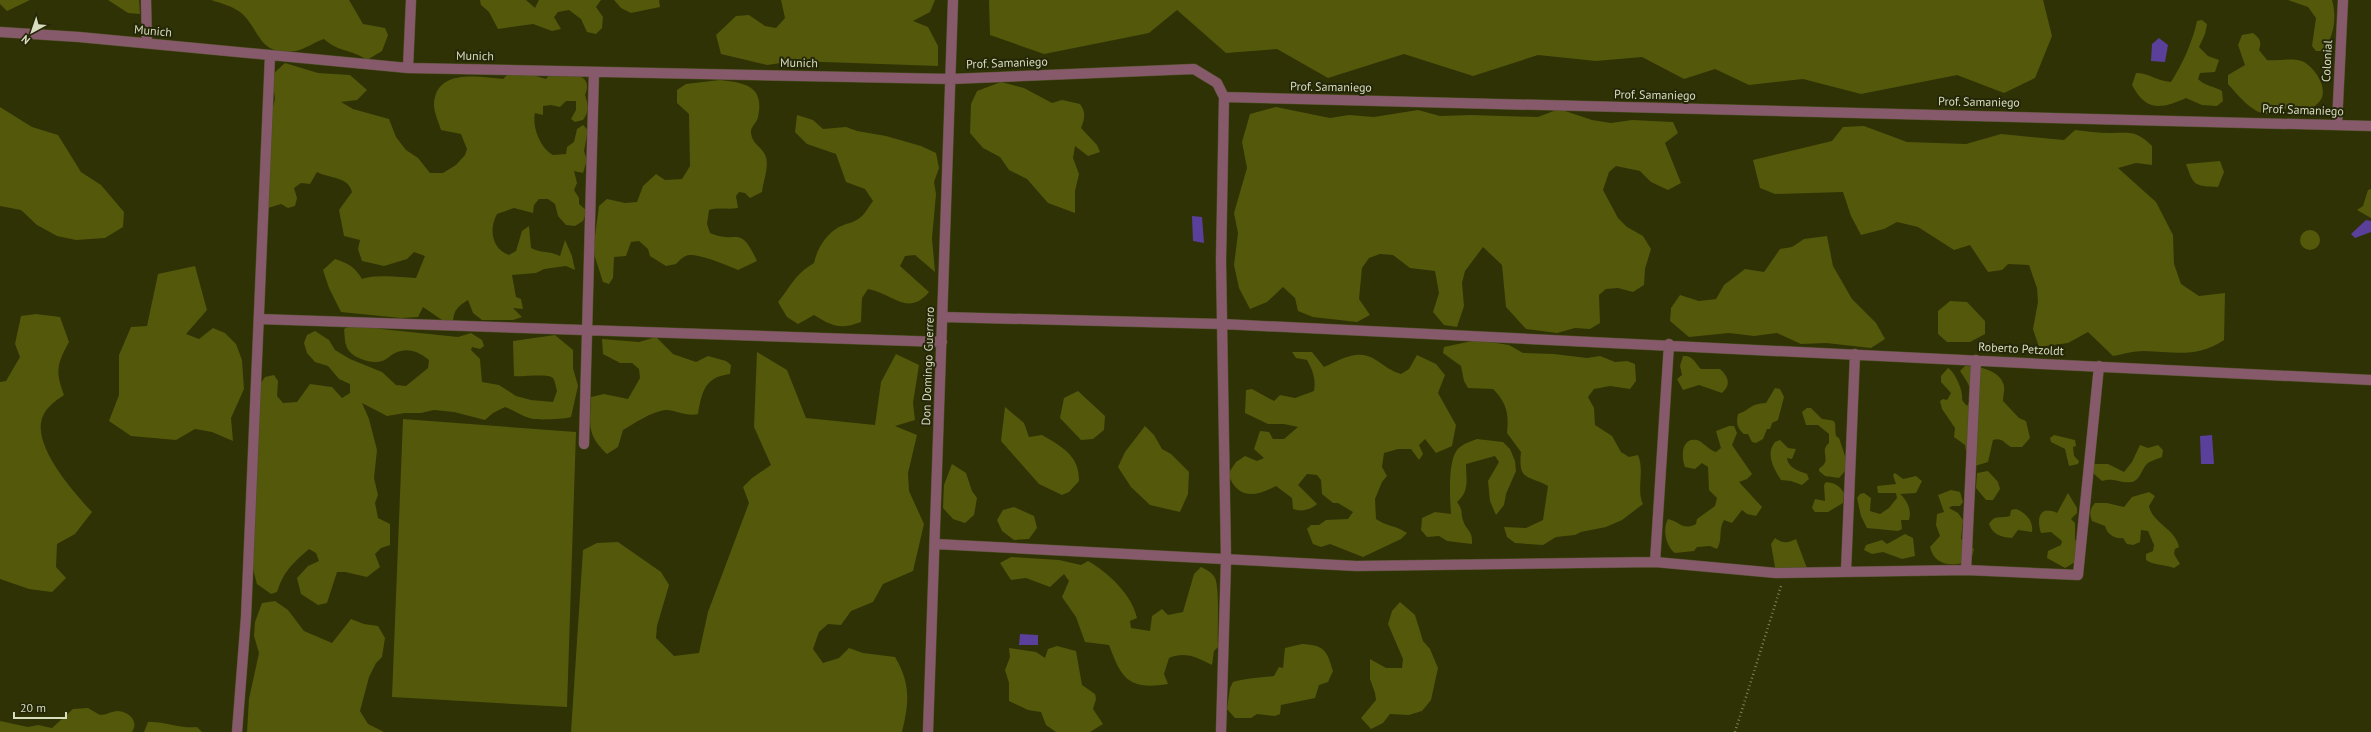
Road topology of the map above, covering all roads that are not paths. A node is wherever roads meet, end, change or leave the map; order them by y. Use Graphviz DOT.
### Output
graph roads {
  1 [pos="146,0"];
  2 [pos="412,0"];
  3 [pos="953,0"];
  4 [pos="2342,0"];
  5 [pos="0,32"];
  6 [pos="147,43"];
  7 [pos="270,55"];
  8 [pos="408,68"];
  9 [pos="594,72"];
  10 [pos="951,79"];
  11 [pos="1224,97"];
  12 [pos="2337,124"];
  13 [pos="2371,126"];
  14 [pos="943,317"];
  15 [pos="259,319"];
  16 [pos="1222,324"];
  17 [pos="587,331"];
  18 [pos="942,342"];
  19 [pos="1669,344"];
  20 [pos="1854,354"];
  21 [pos="1976,360"];
  22 [pos="2099,366"];
  23 [pos="2371,380"];
  24 [pos="584,444"];
  25 [pos="936,544"];
  26 [pos="1226,560"];
  27 [pos="1655,562"];
  28 [pos="1966,570"];
  29 [pos="1846,571"];
  30 [pos="237,732"];
  31 [pos="928,732"];
  32 [pos="1221,732"];
  1 -- 6 [label="street"];
  2 -- 8 [label="street"];
  3 -- 10 [label="street, Don Domingo Guerrero"];
  4 -- 12 [label="street, Colonial"];
  5 -- 6 [label="street, Munich"];
  6 -- 7 [label="street, Munich"];
  7 -- 8 [label="street, Munich"];
  7 -- 15 [label="street"];
  8 -- 9 [label="street, Munich"];
  9 -- 10 [label="street, Munich"];
  9 -- 17 [label="street"];
  10 -- 11 [label="street, Prof. Samaniego"];
  10 -- 14 [label="street, Don Domingo Guerrero"];
  11 -- 12 [label="street, Prof. Samaniego"];
  11 -- 16 [label="street"];
  12 -- 13 [label="street, Prof. Samaniego"];
  14 -- 16 [label="street, Roberto Petzoldt"];
  14 -- 18 [label="street, Don Domingo Guerrero"];
  15 -- 17 [label="street"];
  15 -- 30 [label="street"];
  16 -- 19 [label="street, Roberto Petzoldt"];
  16 -- 26 [label="street"];
  17 -- 18 [label="street"];
  17 -- 24 [label="street"];
  18 -- 25 [label="street, Don Domingo Guerrero"];
  19 -- 20 [label="street, Roberto Petzoldt"];
  19 -- 27 [label="street"];
  20 -- 21 [label="street, Roberto Petzoldt"];
  20 -- 29 [label="street"];
  21 -- 22 [label="street, Roberto Petzoldt"];
  21 -- 28 [label="street"];
  22 -- 23 [label="street, Roberto Petzoldt"];
  22 -- 28 [label="street"];
  25 -- 26 [label="street"];
  25 -- 31 [label="street, Don Domingo Guerrero"];
  26 -- 27 [label="street"];
  26 -- 32 [label="street"];
  27 -- 29 [label="street"];
  28 -- 29 [label="street"];
}
